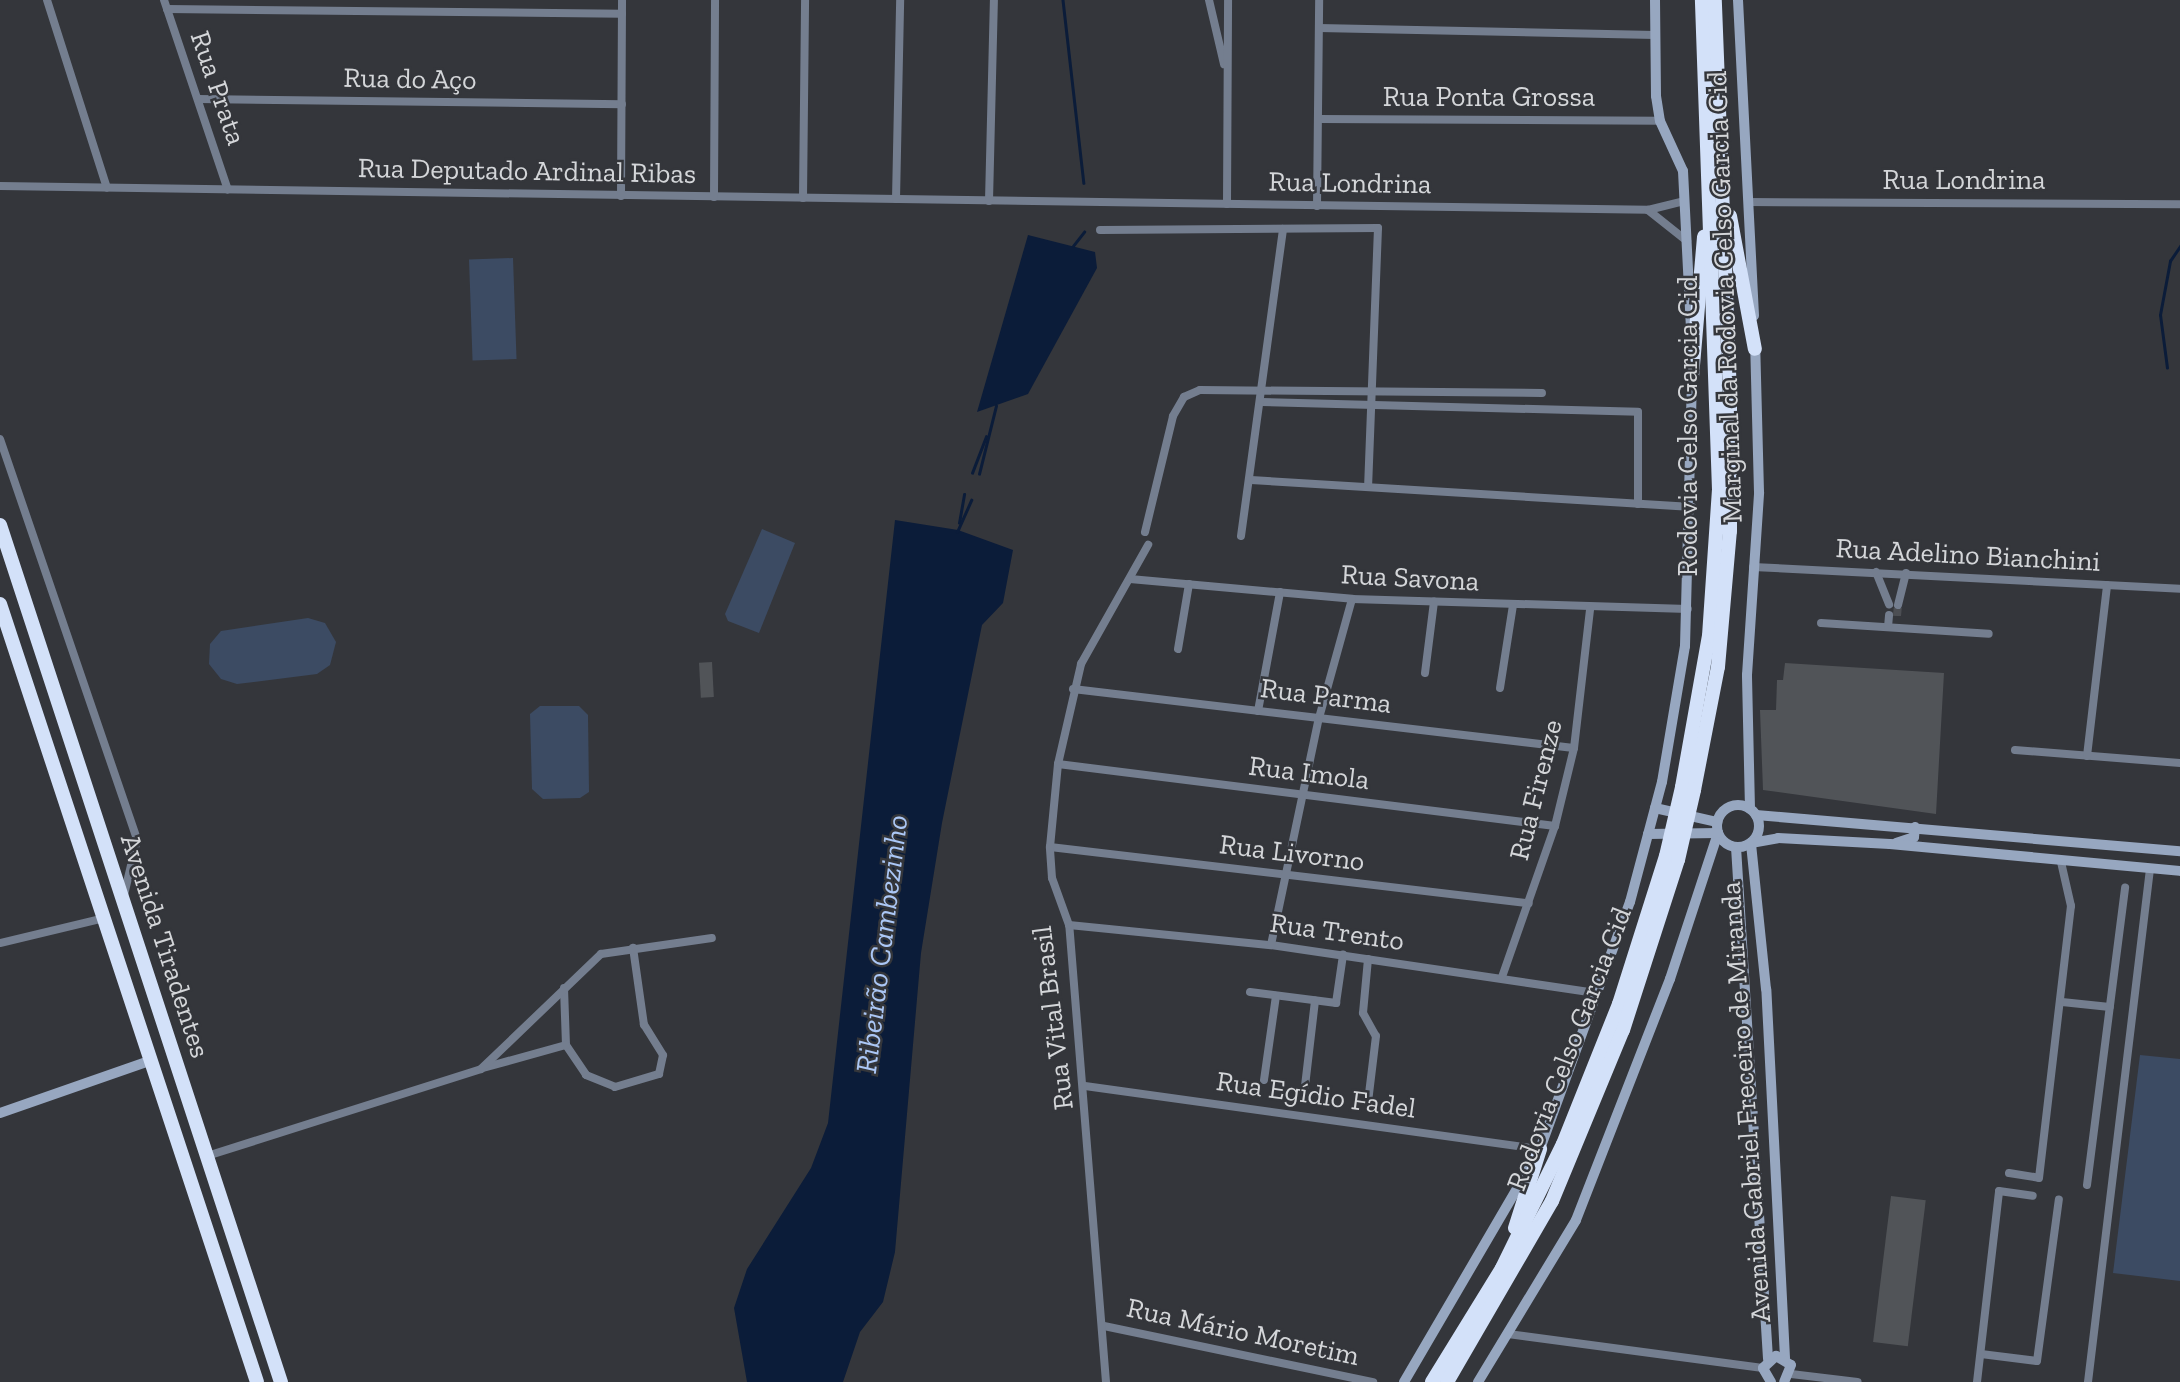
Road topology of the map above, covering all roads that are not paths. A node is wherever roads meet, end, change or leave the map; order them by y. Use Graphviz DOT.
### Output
graph roads {
  1 [pos="47,0"];
  2 [pos="622,0"];
  3 [pos="715,0"];
  4 [pos="806,0"];
  5 [pos="900,0"];
  6 [pos="994,0"];
  7 [pos="1209,0"];
  8 [pos="1228,0"];
  9 [pos="1319,0"];
  10 [pos="1655,0"];
  11 [pos="1702,0"];
  12 [pos="1715,0"];
  13 [pos="1738,0"];
  14 [pos="165,4"];
  15 [pos="622,14"];
  16 [pos="1319,29"];
  17 [pos="1655,34"];
  18 [pos="1227,77"];
  19 [pos="198,99"];
  20 [pos="622,104"];
  21 [pos="1318,119"];
  22 [pos="1660,121"];
  23 [pos="1715,172"];
  24 [pos="0,186"];
  25 [pos="107,188"];
  26 [pos="229,190"];
  27 [pos="621,196"];
  28 [pos="714,197"];
  29 [pos="803,198"];
  30 [pos="896,199"];
  31 [pos="989,201"];
  32 [pos="1053,201"];
  33 [pos="1685,201"];
  34 [pos="1748,202"];
  35 [pos="1227,204"];
  36 [pos="2180,204"];
  37 [pos="1317,206"];
  38 [pos="1647,210"];
  39 [pos="1283,229"];
  40 [pos="1100,230"];
  41 [pos="1687,242"];
  42 [pos="1755,349"];
  43 [pos="1692,377"];
  44 [pos="1372,388"];
  45 [pos="1263,389"];
  46 [pos="1542,393"];
  47 [pos="1262,402"];
  48 [pos="1372,405"];
  49 [pos="0,439"];
  50 [pos="1251,480"];
  51 [pos="1368,487"];
  52 [pos="1638,504"];
  53 [pos="1692,507"];
  54 [pos="0,525"];
  55 [pos="1144,532"];
  56 [pos="1241,536"];
  57 [pos="1148,545"];
  58 [pos="1753,567"];
  59 [pos="1876,572"];
  60 [pos="1906,573"];
  61 [pos="1130,579"];
  62 [pos="1189,583"];
  63 [pos="2107,585"];
  64 [pos="2180,589"];
  65 [pos="1280,592"];
  66 [pos="1352,599"];
  67 [pos="1434,602"];
  68 [pos="0,604"];
  69 [pos="1513,605"];
  70 [pos="1590,609"];
  71 [pos="1688,609"];
  72 [pos="1893,615"];
  73 [pos="1821,623"];
  74 [pos="1892,628"];
  75 [pos="1989,634"];
  76 [pos="1178,649"];
  77 [pos="1425,673"];
  78 [pos="1500,688"];
  79 [pos="1073,690"];
  80 [pos="1258,711"];
  81 [pos="1319,718"];
  82 [pos="1574,748"];
  83 [pos="2015,750"];
  84 [pos="2087,755"];
  85 [pos="2180,763"];
  86 [pos="1058,764"];
  87 [pos="1302,795"];
  88 [pos="1655,808"];
  89 [pos="1753,812"];
  90 [pos="1555,826"];
  91 [pos="1915,827"];
  92 [pos="1718,828"];
  93 [pos="1648,834"];
  94 [pos="1751,843"];
  95 [pos="1890,844"];
  96 [pos="1050,847"];
  97 [pos="1736,847"];
  98 [pos="2180,851"];
  99 [pos="1672,858"];
  100 [pos="2061,862"];
  101 [pos="2180,865"];
  102 [pos="2150,869"];
  103 [pos="2180,871"];
  104 [pos="1286,875"];
  105 [pos="2125,887"];
  106 [pos="123,898"];
  107 [pos="1529,903"];
  108 [pos="104,918"];
  109 [pos="1069,925"];
  110 [pos="712,938"];
  111 [pos="0,943"];
  112 [pos="1271,946"];
  113 [pos="633,948"];
  114 [pos="1343,955"];
  115 [pos="1368,959"];
  116 [pos="1502,977"];
  117 [pos="564,988"];
  118 [pos="1250,992"];
  119 [pos="1597,993"];
  120 [pos="1276,996"];
  121 [pos="1315,1001"];
  122 [pos="2063,1002"];
  123 [pos="2110,1007"];
  124 [pos="566,1045"];
  125 [pos="149,1061"];
  126 [pos="481,1069"];
  127 [pos="1264,1080"];
  128 [pos="1085,1086"];
  129 [pos="1306,1086"];
  130 [pos="1368,1102"];
  131 [pos="0,1113"];
  132 [pos="1540,1149"];
  133 [pos="207,1156"];
  134 [pos="2009,1173"];
  135 [pos="2087,1185"];
  136 [pos="2033,1196"];
  137 [pos="2059,1199"];
  138 [pos="1502,1268"];
  139 [pos="1104,1326"];
  140 [pos="1508,1334"];
  141 [pos="1981,1354"];
  142 [pos="1785,1358"];
  143 [pos="1766,1364"];
  144 [pos="1787,1380"];
  145 [pos="1768,1381"];
  146 [pos="257,1382"];
  147 [pos="281,1382"];
  148 [pos="1106,1382"];
  149 [pos="1373,1382"];
  150 [pos="1404,1382"];
  151 [pos="1432,1382"];
  152 [pos="1447,1382"];
  153 [pos="1478,1382"];
  154 [pos="1858,1382"];
  155 [pos="1977,1382"];
  156 [pos="2088,1382"];
  1 -- 25 [label="street"];
  2 -- 15 [label="street"];
  3 -- 28 [label="street"];
  4 -- 29 [label="street"];
  5 -- 30 [label="street"];
  6 -- 31 [label="street"];
  7 -- 18 [label="street"];
  8 -- 18 [label="street"];
  9 -- 16 [label="street"];
  10 -- 17 [label="street"];
  11 -- 23 [label="highway, Rodovia Celso Garcia Cid"];
  12 -- 23 [label="highway, Rodovia Celso Garcia Cid"];
  13 -- 34 [label="street, Marginal da Rodovia Celso Garcia Cid"];
  14 -- 15 [label="street"];
  14 -- 19 [label="street, Rua Prata"];
  15 -- 20 [label="street"];
  16 -- 17 [label="street"];
  16 -- 21 [label="street"];
  17 -- 22 [label="street"];
  18 -- 35 [label="street"];
  19 -- 20 [label="street, Rua do Aço"];
  19 -- 26 [label="street, Rua Prata"];
  20 -- 27 [label="street"];
  21 -- 22 [label="street, Rua Ponta Grossa"];
  21 -- 37 [label="street"];
  22 -- 33 [label="street, Marginal da Rodovia Celso Garcia Cid"];
  23 -- 42 [label="highway"];
  23 -- 43 [label="highway"];
  23 -- 99 [label="highway, Rodovia Celso Garcia Cid, bridge"];
  24 -- 25 [label="street, Rua Deputado Ardinal Ribas"];
  25 -- 26 [label="street, Rua Deputado Ardinal Ribas"];
  26 -- 27 [label="street, Rua Deputado Ardinal Ribas"];
  27 -- 28 [label="street, Rua Deputado Ardinal Ribas"];
  28 -- 29 [label="street, Rua Deputado Ardinal Ribas"];
  29 -- 30 [label="street, Rua Deputado Ardinal Ribas"];
  30 -- 31 [label="street, Rua Deputado Ardinal Ribas"];
  31 -- 32 [label="street, Rua Deputado Ardinal Ribas"];
  32 -- 35 [label="street, Rua Londrina"];
  33 -- 38 [label="street, Rua Londrina"];
  33 -- 41 [label="street, Marginal da Rodovia Celso Garcia Cid"];
  34 -- 36 [label="street, Rua Londrina"];
  34 -- 42 [label="street, Marginal da Rodovia Celso Garcia Cid"];
  35 -- 37 [label="street, Rua Londrina"];
  37 -- 38 [label="street, Rua Londrina"];
  38 -- 41 [label="street"];
  39 -- 40 [label="street"];
  39 -- 44 [label="street"];
  39 -- 45 [label="street"];
  41 -- 43 [label="street, Marginal da Rodovia Celso Garcia Cid"];
  42 -- 58 [label="street, Marginal da Rodovia Celso Garcia Cid"];
  43 -- 53 [label="street, Marginal da Rodovia Celso Garcia Cid"];
  44 -- 45 [label="street"];
  44 -- 46 [label="street"];
  44 -- 48 [label="street"];
  45 -- 47 [label="street"];
  45 -- 55 [label="street"];
  47 -- 48 [label="street"];
  47 -- 50 [label="street"];
  48 -- 51 [label="street"];
  48 -- 52 [label="street"];
  49 -- 106 [label="street"];
  50 -- 51 [label="street"];
  50 -- 56 [label="street"];
  51 -- 52 [label="street"];
  52 -- 53 [label="street"];
  53 -- 71 [label="street, Marginal da Rodovia Celso Garcia Cid"];
  54 -- 106 [label="highway, Avenida Tiradentes"];
  57 -- 61 [label="street, Rua Vital Brasil"];
  58 -- 59 [label="street, Rua Adelino Bianchini"];
  58 -- 89 [label="street, Marginal da Rodovia Celso Garcia Cid"];
  59 -- 60 [label="street, Rua Adelino Bianchini"];
  59 -- 60 [label="street"];
  60 -- 63 [label="street, Rua Adelino Bianchini"];
  61 -- 62 [label="street, Rua Savona"];
  61 -- 79 [label="street, Rua Vital Brasil"];
  62 -- 65 [label="street, Rua Savona"];
  62 -- 76 [label="street"];
  63 -- 64 [label="street, Rua Adelino Bianchini"];
  63 -- 84 [label="street"];
  65 -- 66 [label="street, Rua Savona"];
  65 -- 80 [label="street"];
  66 -- 67 [label="street, Rua Savona"];
  66 -- 81 [label="street"];
  67 -- 69 [label="street, Rua Savona"];
  67 -- 77 [label="street"];
  68 -- 108 [label="highway, Avenida Tiradentes"];
  69 -- 70 [label="street, Rua Savona"];
  69 -- 78 [label="street"];
  70 -- 71 [label="street, Rua Savona"];
  70 -- 82 [label="street, Rua Firenze"];
  71 -- 88 [label="street, Marginal da Rodovia Celso Garcia Cid"];
  72 -- 74 [label="street"];
  73 -- 74 [label="street"];
  74 -- 75 [label="street"];
  79 -- 80 [label="street, Rua Parma"];
  79 -- 86 [label="street, Rua Vital Brasil"];
  80 -- 81 [label="street, Rua Parma"];
  81 -- 82 [label="street, Rua Parma"];
  81 -- 87 [label="street"];
  82 -- 90 [label="street, Rua Firenze"];
  83 -- 84 [label="street"];
  84 -- 85 [label="street"];
  86 -- 87 [label="street, Rua Imola"];
  86 -- 96 [label="street, Rua Vital Brasil"];
  87 -- 90 [label="street, Rua Imola"];
  87 -- 104 [label="street"];
  88 -- 92 [label="street"];
  88 -- 93 [label="street, Marginal da Rodovia Celso Garcia Cid"];
  89 -- 91 [label="street"];
  89 -- 92 [label="street"];
  89 -- 94 [label="street"];
  90 -- 107 [label="street, Rua Firenze"];
  91 -- 95 [label="street"];
  91 -- 98 [label="street"];
  92 -- 93 [label="street"];
  92 -- 97 [label="street"];
  92 -- 140 [label="street"];
  93 -- 119 [label="street, Marginal da Rodovia Celso Garcia Cid"];
  94 -- 95 [label="street"];
  94 -- 97 [label="street"];
  94 -- 142 [label="street, Avenida Gabriel Freceiro de Miranda"];
  95 -- 100 [label="street"];
  96 -- 104 [label="street, Rua Livorno"];
  96 -- 109 [label="street, Rua Vital Brasil"];
  97 -- 143 [label="street, Avenida Gabriel Freceiro de Miranda"];
  99 -- 138 [label="highway, Rodovia Celso Garcia Cid"];
  99 -- 152 [label="highway, Rodovia Celso Garcia Cid"];
  100 -- 102 [label="street"];
  100 -- 122 [label="street"];
  101 -- 103 [label="street"];
  102 -- 103 [label="street"];
  102 -- 156 [label="street"];
  104 -- 107 [label="street, Rua Livorno"];
  104 -- 112 [label="street"];
  105 -- 123 [label="street"];
  106 -- 133 [label="highway, Avenida Tiradentes"];
  107 -- 116 [label="street, Rua Firenze"];
  108 -- 111 [label="street"];
  108 -- 125 [label="highway, Avenida Tiradentes"];
  109 -- 112 [label="street, Rua Trento"];
  109 -- 128 [label="street, Rua Vital Brasil"];
  110 -- 113 [label="street"];
  112 -- 114 [label="street, Rua Trento"];
  113 -- 117 [label="street"];
  113 -- 124 [label="street"];
  114 -- 115 [label="street, Rua Trento"];
  114 -- 121 [label="street"];
  115 -- 116 [label="street, Rua Trento"];
  115 -- 130 [label="street"];
  116 -- 119 [label="street, Rua Trento"];
  117 -- 124 [label="street"];
  117 -- 126 [label="street"];
  118 -- 120 [label="street"];
  119 -- 132 [label="street, Marginal da Rodovia Celso Garcia Cid"];
  120 -- 121 [label="street"];
  120 -- 127 [label="street"];
  121 -- 129 [label="street"];
  122 -- 123 [label="street"];
  122 -- 134 [label="street"];
  123 -- 135 [label="street"];
  124 -- 126 [label="street"];
  125 -- 131 [label="street"];
  125 -- 146 [label="highway, Avenida Tiradentes"];
  126 -- 133 [label="street"];
  128 -- 132 [label="street, Rua Egídio Fadel"];
  128 -- 139 [label="street, Rua Vital Brasil"];
  132 -- 138 [label="highway"];
  132 -- 150 [label="street, Marginal da Rodovia Celso Garcia Cid"];
  133 -- 147 [label="highway, Avenida Tiradentes"];
  136 -- 141 [label="street"];
  137 -- 141 [label="street"];
  138 -- 151 [label="highway, Rodovia Celso Garcia Cid"];
  139 -- 148 [label="street, Rua Vital Brasil"];
  139 -- 149 [label="street, Rua Mário Moretim"];
  140 -- 143 [label="street"];
  140 -- 153 [label="street"];
  141 -- 155 [label="street"];
  142 -- 143 [label="street"];
  142 -- 144 [label="street, Avenida Gabriel Freceiro de Miranda"];
  143 -- 145 [label="street, Avenida Gabriel Freceiro de Miranda"];
  144 -- 154 [label="street"];
}
